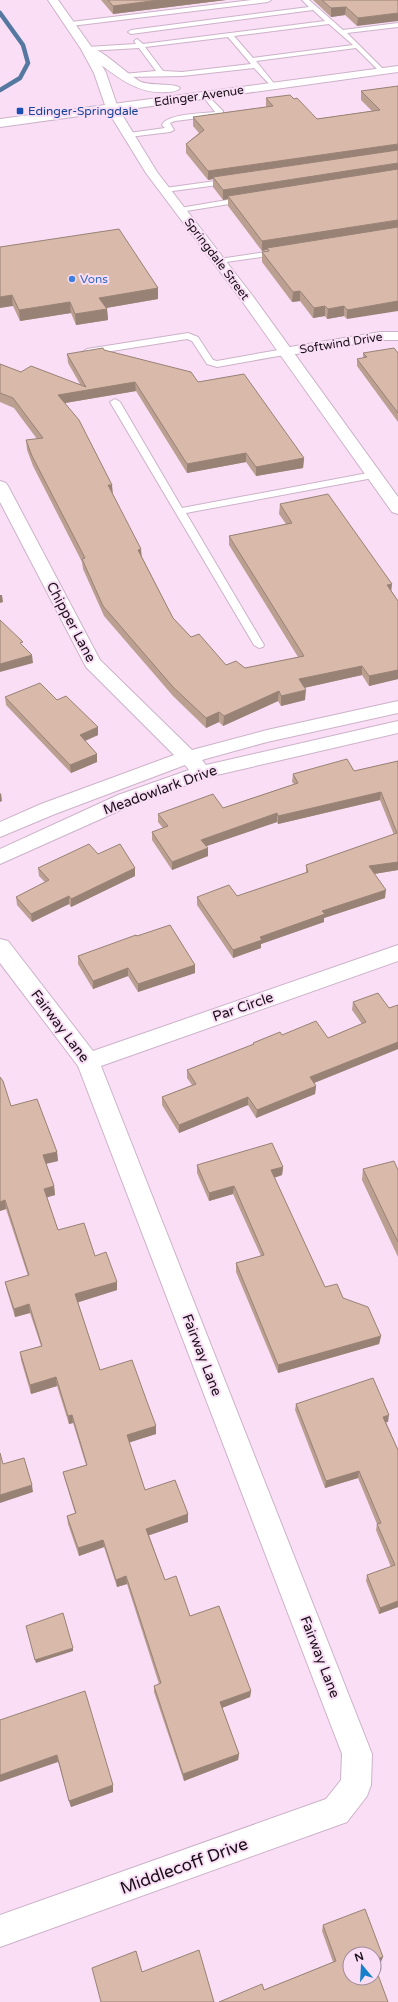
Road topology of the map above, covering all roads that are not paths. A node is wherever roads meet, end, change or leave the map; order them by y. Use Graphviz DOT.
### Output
graph roads {
  1 [pos="53,0"];
  2 [pos="268,0"];
  3 [pos="305,0"];
  4 [pos="314,8"];
  5 [pos="119,18"];
  6 [pos="328,22"];
  7 [pos="71,24"];
  8 [pos="398,25"];
  9 [pos="131,32"];
  10 [pos="341,32"];
  11 [pos="230,35"];
  12 [pos="141,46"];
  13 [pos="358,46"];
  14 [pos="87,49"];
  15 [pos="251,60"];
  16 [pos="256,66"];
  17 [pos="398,69"];
  18 [pos="382,71"];
  19 [pos="161,74"];
  20 [pos="125,75"];
  21 [pos="273,86"];
  22 [pos="247,89"];
  23 [pos="205,95"];
  24 [pos="112,108"];
  25 [pos="0,123"];
  26 [pos="129,135"];
  27 [pos="236,180"];
  28 [pos="165,190"];
  29 [pos="250,199"];
  30 [pos="180,210"];
  31 [pos="286,251"];
  32 [pos="219,260"];
  33 [pos="398,336"];
  34 [pos="284,352"];
  35 [pos="77,354"];
  36 [pos="115,402"];
  37 [pos="373,475"];
  38 [pos="0,486"];
  39 [pos="398,509"];
  40 [pos="180,512"];
  41 [pos="259,645"];
  42 [pos="398,707"];
  43 [pos="398,727"];
  44 [pos="188,757"];
  45 [pos="203,772"];
  46 [pos="0,830"];
  47 [pos="0,857"];
  48 [pos="0,947"];
  49 [pos="398,953"];
  50 [pos="88,1062"];
  51 [pos="356,1785"];
  52 [pos="0,1932"];
  1 -- 7 [label="street, Springdale Street"];
  2 -- 5 [label="lane"];
  3 -- 4 [label="lane"];
  4 -- 6 [label="lane"];
  4 -- 9 [label="lane"];
  5 -- 7 [label="lane"];
  5 -- 9 [label="lane"];
  6 -- 10 [label="lane"];
  6 -- 11 [label="lane"];
  7 -- 14 [label="street, Springdale Street"];
  8 -- 10 [label="lane"];
  9 -- 12 [label="lane"];
  10 -- 13 [label="lane"];
  11 -- 12 [label="lane"];
  11 -- 15 [label="lane"];
  12 -- 14 [label="lane"];
  12 -- 19 [label="lane"];
  13 -- 15 [label="lane"];
  13 -- 18 [label="lane"];
  14 -- 20 [label="street"];
  14 -- 24 [label="street, Springdale Street"];
  15 -- 16 [label="lane"];
  16 -- 19 [label="lane"];
  16 -- 21 [label="lane"];
  17 -- 18 [label="street, Edinger Avenue"];
  18 -- 21 [label="street, Edinger Avenue"];
  19 -- 20 [label="lane"];
  20 -- 22 [label="street"];
  21 -- 22 [label="street, Edinger Avenue"];
  22 -- 23 [label="street, Edinger Avenue"];
  23 -- 24 [label="street, Edinger Avenue"];
  23 -- 26 [label="lane"];
  24 -- 25 [label="street, Edinger Avenue"];
  24 -- 26 [label="street, Springdale Street"];
  26 -- 28 [label="street, Springdale Street"];
  27 -- 28 [label="lane"];
  28 -- 30 [label="street, Springdale Street"];
  29 -- 30 [label="lane"];
  30 -- 32 [label="street, Springdale Street"];
  31 -- 32 [label="lane"];
  32 -- 34 [label="street, Springdale Street"];
  33 -- 34 [label="street, Softwind Drive"];
  34 -- 35 [label="lane"];
  34 -- 37 [label="street, Springdale Street"];
  36 -- 40 [label="lane"];
  37 -- 39 [label="street, Springdale Street"];
  37 -- 40 [label="lane"];
  38 -- 44 [label="street, Chipper Lane"];
  40 -- 41 [label="lane"];
  42 -- 44 [label="street, Meadowlark Drive"];
  43 -- 45 [label="street, Meadowlark Drive"];
  44 -- 45 [label="street, Chipper Lane"];
  44 -- 46 [label="street, Meadowlark Drive"];
  45 -- 47 [label="street, Meadowlark Drive"];
  48 -- 50 [label="street, Fairway Lane"];
  49 -- 50 [label="street, Par Circle"];
  50 -- 51 [label="street, Fairway Lane"];
  51 -- 52 [label="street, Middlecoff Drive"];
}
